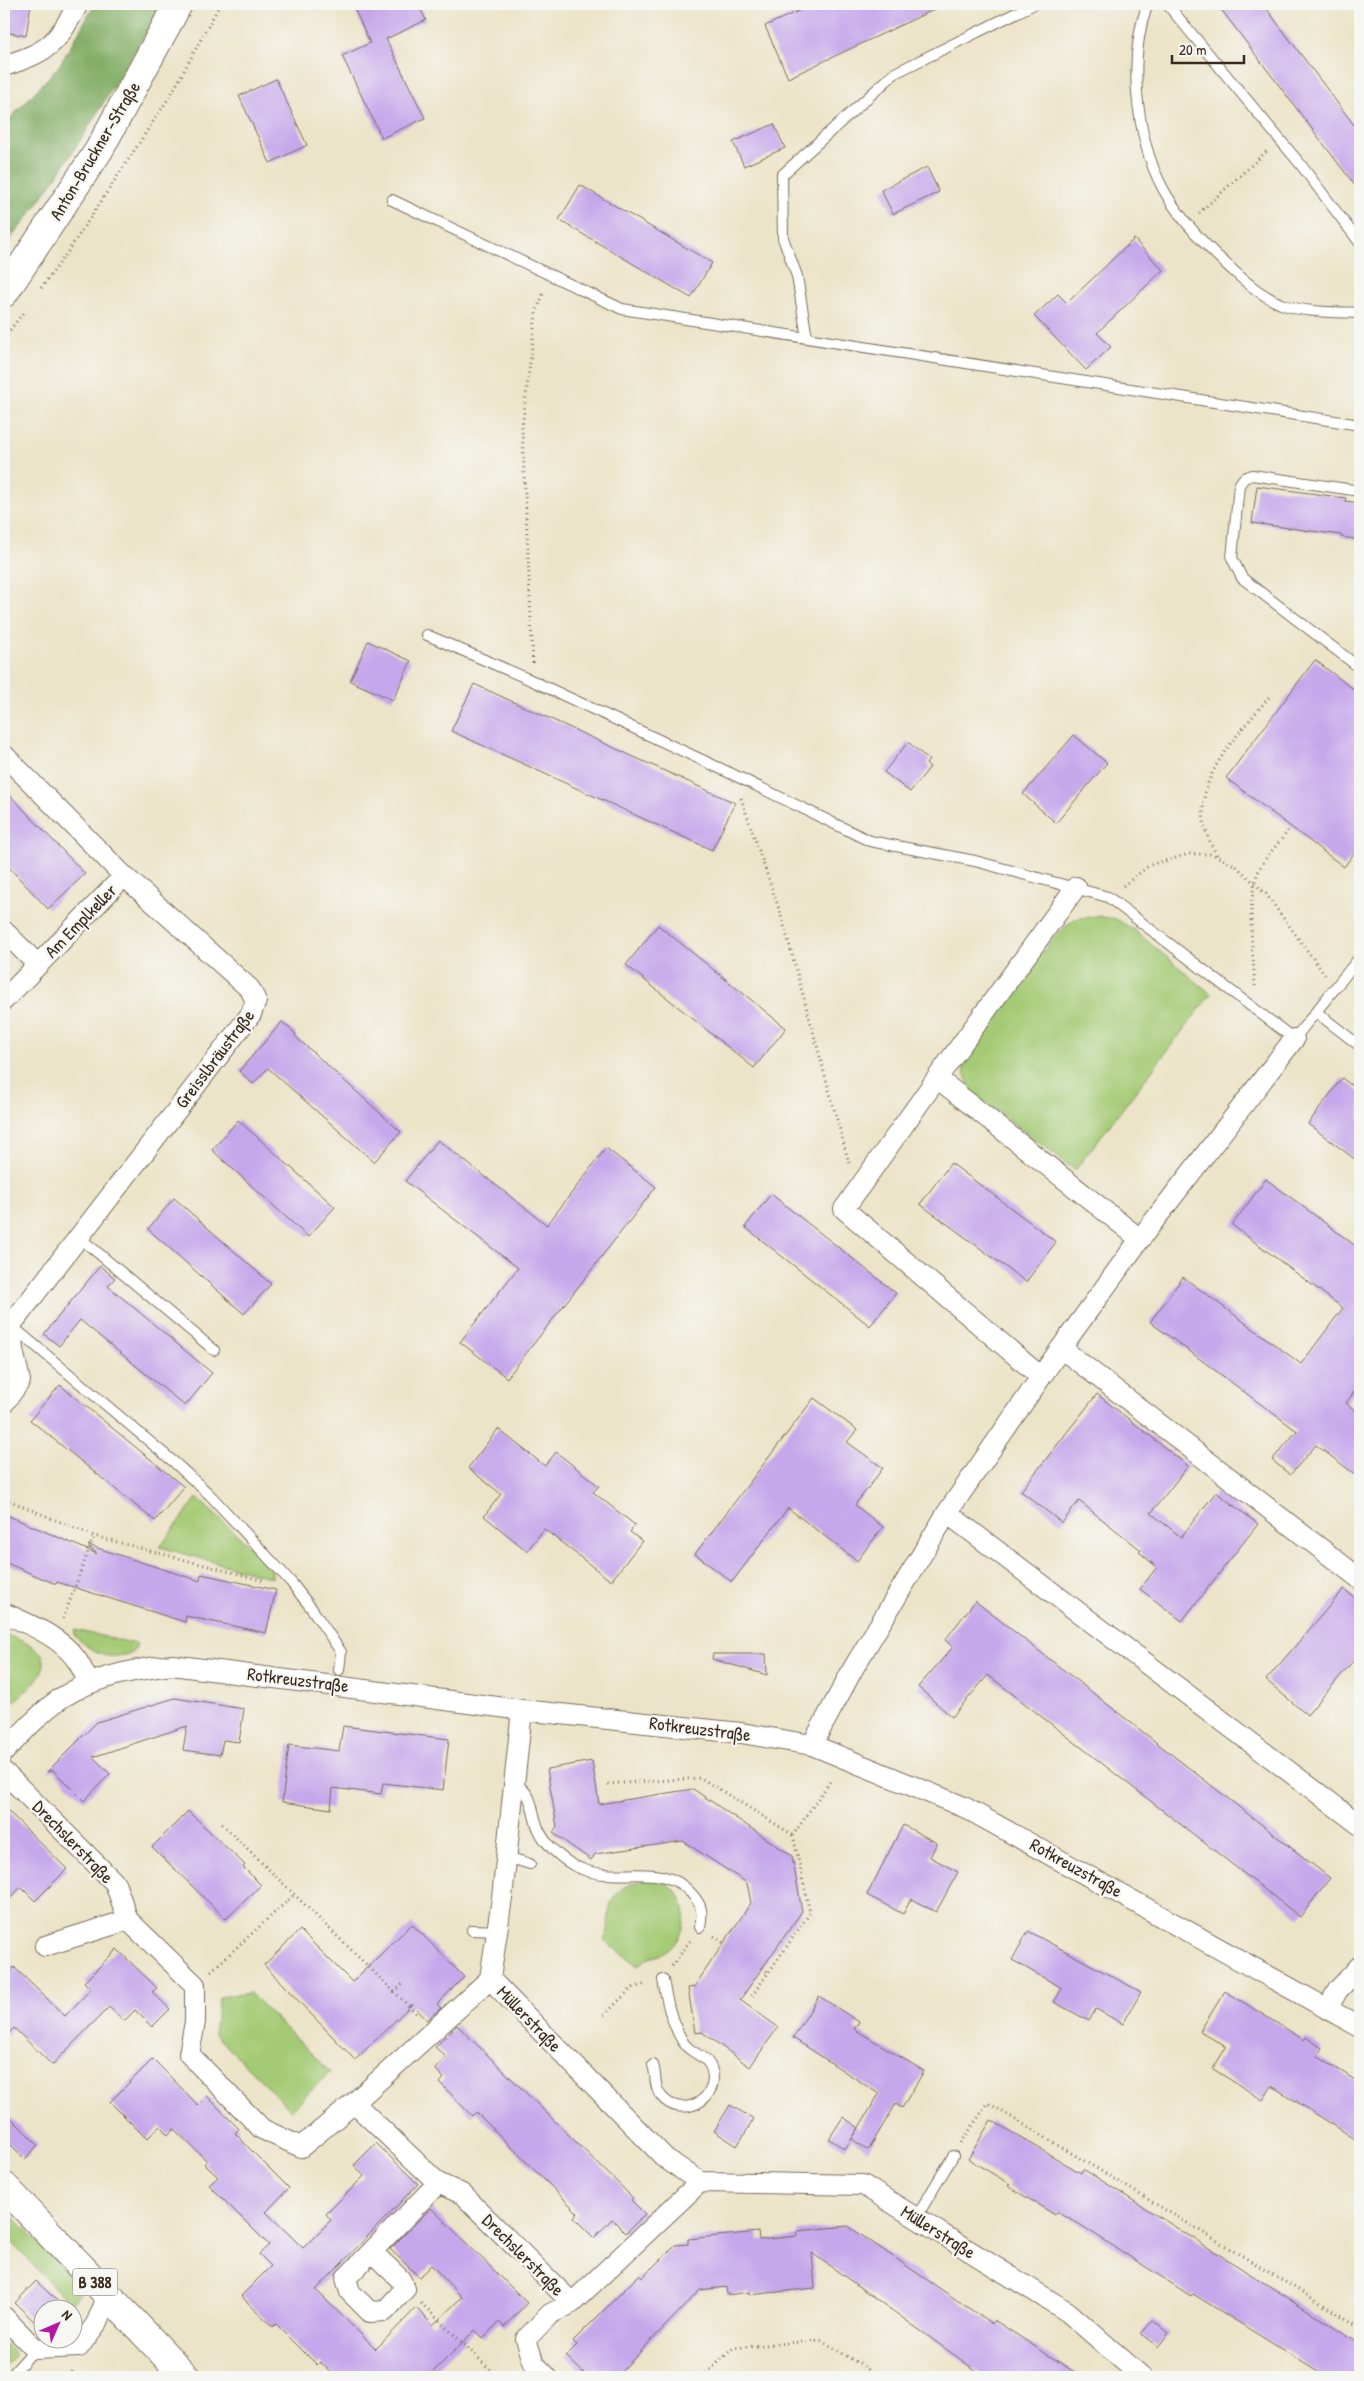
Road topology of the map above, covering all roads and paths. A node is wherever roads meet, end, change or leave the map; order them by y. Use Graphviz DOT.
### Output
graph roads {
  1 [pos="78,4"];
  2 [pos="178,4"];
  3 [pos="220,4"];
  4 [pos="1034,4"];
  5 [pos="1148,4"];
  6 [pos="1167,4"];
  7 [pos="4,66"];
  8 [pos="1280,139"];
  9 [pos="392,200"];
  10 [pos="1187,224"];
  11 [pos="1360,243"];
  12 [pos="67,253"];
  13 [pos="546,285"];
  14 [pos="4,293"];
  15 [pos="1360,313"];
  16 [pos="807,338"];
  17 [pos="1360,425"];
  18 [pos="1360,491"];
  19 [pos="427,635"];
  20 [pos="1360,668"];
  21 [pos="533,681"];
  22 [pos="1270,696"];
  23 [pos="4,755"];
  24 [pos="732,774"];
  25 [pos="1288,831"];
  26 [pos="1218,857"];
  27 [pos="124,876"];
  28 [pos="1255,882"];
  29 [pos="1076,887"];
  30 [pos="1108,897"];
  31 [pos="4,931"];
  32 [pos="1360,957"];
  33 [pos="38,965"];
  34 [pos="1335,988"];
  35 [pos="4,1000"];
  36 [pos="1256,1009"];
  37 [pos="1316,1012"];
  38 [pos="1294,1039"];
  39 [pos="1360,1046"];
  40 [pos="937,1078"];
  41 [pos="856,1191"];
  42 [pos="79,1237"];
  43 [pos="1140,1239"];
  44 [pos="8,1330"];
  45 [pos="1061,1348"];
  46 [pos="214,1350"];
  47 [pos="1041,1377"];
  48 [pos="4,1403"];
  49 [pos="4,1500"];
  50 [pos="947,1513"];
  51 [pos="94,1536"];
  52 [pos="1360,1579"];
  53 [pos="290,1581"];
  54 [pos="4,1613"];
  55 [pos="62,1622"];
  56 [pos="339,1670"];
  57 [pos="89,1683"];
  58 [pos="522,1710"];
  59 [pos="812,1745"];
  60 [pos="4,1752"];
  61 [pos="4,1772"];
  62 [pos="831,1780"];
  63 [pos="514,1782"];
  64 [pos="608,1784"];
  65 [pos="222,1824"];
  66 [pos="1360,1825"];
  67 [pos="793,1835"];
  68 [pos="507,1857"];
  69 [pos="530,1864"];
  70 [pos="294,1896"];
  71 [pos="128,1920"];
  72 [pos="700,1927"];
  73 [pos="472,1930"];
  74 [pos="498,1931"];
  75 [pos="45,1946"];
  76 [pos="1360,1966"];
  77 [pos="762,1968"];
  78 [pos="768,1972"];
  79 [pos="490,1979"];
  80 [pos="663,1980"];
  81 [pos="403,1984"];
  82 [pos="195,1985"];
  83 [pos="394,1992"];
  84 [pos="752,1996"];
  85 [pos="1328,2007"];
  86 [pos="1360,2027"];
  87 [pos="433,2030"];
  88 [pos="653,2065"];
  89 [pos="354,2103"];
  90 [pos="953,2156"];
  91 [pos="700,2182"];
  92 [pos="438,2183"];
  93 [pos="4,2186"];
  94 [pos="916,2218"];
  95 [pos="372,2252"];
  96 [pos="405,2289"];
  97 [pos="108,2296"];
  98 [pos="572,2303"];
  99 [pos="4,2317"];
  100 [pos="1360,2327"];
  101 [pos="35,2349"];
  102 [pos="10,2377"];
  103 [pos="186,2377"];
  104 [pos="498,2377"];
  105 [pos="547,2377"];
  106 [pos="703,2377"];
  107 [pos="880,2377"];
  108 [pos="1142,2377"];
  1 -- 7 [label="street"];
  2 -- 14 [label="main road, Anton-Bruckner-Straße"];
  3 -- 12 [label="path"];
  4 -- 16 [label="lane"];
  5 -- 10 [label="lane"];
  6 -- 8 [label="lane"];
  8 -- 10 [label="path"];
  8 -- 11 [label="lane"];
  9 -- 16 [label="lane"];
  10 -- 15 [label="lane"];
  13 -- 21 [label="path"];
  16 -- 17 [label="lane"];
  18 -- 20 [label="lane"];
  19 -- 21 [label="lane"];
  21 -- 24 [label="lane"];
  22 -- 26 [label="path"];
  23 -- 27 [label="street, Greisslbräustraße"];
  24 -- 29 [label="lane"];
  24 -- 41 [label="path"];
  25 -- 28 [label="path"];
  26 -- 28 [label="path"];
  26 -- 30 [label="path"];
  27 -- 33 [label="street, Am Emplkeller"];
  27 -- 42 [label="street, Greisslbräustraße"];
  28 -- 34 [label="path"];
  28 -- 36 [label="path"];
  29 -- 30 [label="lane"];
  29 -- 40 [label="street"];
  30 -- 36 [label="lane"];
  31 -- 33 [label="street, Am Emplkeller"];
  32 -- 34 [label="lane"];
  33 -- 35 [label="street, Am Emplkeller"];
  34 -- 37 [label="lane"];
  36 -- 38 [label="lane"];
  37 -- 38 [label="lane"];
  37 -- 39 [label="lane"];
  38 -- 43 [label="street"];
  40 -- 41 [label="street"];
  40 -- 43 [label="street"];
  41 -- 47 [label="street"];
  42 -- 44 [label="street, Greisslbräustraße"];
  42 -- 46 [label="lane"];
  43 -- 45 [label="street"];
  44 -- 48 [label="street"];
  44 -- 53 [label="lane"];
  45 -- 47 [label="street"];
  45 -- 52 [label="street"];
  47 -- 50 [label="street"];
  49 -- 51 [label="path"];
  50 -- 59 [label="street"];
  50 -- 66 [label="street"];
  51 -- 53 [label="path"];
  51 -- 55 [label="path"];
  53 -- 56 [label="lane"];
  54 -- 57 [label="street"];
  57 -- 58 [label="street, Rotkreuzstraße"];
  57 -- 60 [label="street, Rotkreuzstraße"];
  58 -- 59 [label="street, Rotkreuzstraße"];
  58 -- 63 [label="street, Müllerstraße"];
  59 -- 85 [label="street, Rotkreuzstraße"];
  61 -- 71 [label="street, Drechslerstraße"];
  62 -- 67 [label="path"];
  63 -- 68 [label="street, Müllerstraße"];
  63 -- 72 [label="lane"];
  64 -- 67 [label="path"];
  65 -- 70 [label="path"];
  67 -- 78 [label="path"];
  68 -- 69 [label="lane"];
  68 -- 74 [label="street, Müllerstraße"];
  70 -- 82 [label="path"];
  70 -- 83 [label="path"];
  71 -- 75 [label="street"];
  71 -- 82 [label="street, Drechslerstraße"];
  73 -- 74 [label="lane"];
  74 -- 79 [label="street, Müllerstraße"];
  76 -- 85 [label="street"];
  77 -- 78 [label="path"];
  78 -- 84 [label="path"];
  79 -- 87 [label="street"];
  79 -- 91 [label="street, Müllerstraße"];
  80 -- 88 [label="lane"];
  81 -- 83 [label="path"];
  82 -- 89 [label="street"];
  83 -- 87 [label="path"];
  85 -- 86 [label="street, Rotkreuzstraße"];
  87 -- 89 [label="street"];
  89 -- 92 [label="street, Drechslerstraße"];
  90 -- 94 [label="lane"];
  90 -- 100 [label="path"];
  91 -- 94 [label="street, Müllerstraße"];
  91 -- 98 [label="street"];
  92 -- 95 [label="street"];
  92 -- 98 [label="street, Drechslerstraße"];
  93 -- 97 [label="main road, B 388"];
  94 -- 108 [label="street, Müllerstraße"];
  95 -- 96 [label="street"];
  95 -- 96 [label="street"];
  96 -- 104 [label="path"];
  97 -- 101 [label="street"];
  97 -- 103 [label="main road, B 388"];
  98 -- 105 [label="street, Drechslerstraße"];
  99 -- 101 [label="street"];
  101 -- 102 [label="lane"];
  106 -- 107 [label="path"];
}
